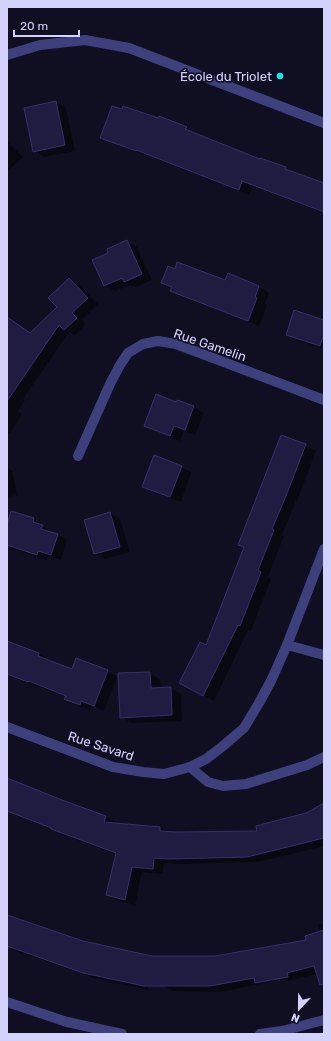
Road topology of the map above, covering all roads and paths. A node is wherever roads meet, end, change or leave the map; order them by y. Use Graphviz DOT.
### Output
graph roads {
  1 [pos="7,55"];
  2 [pos="324,123"];
  3 [pos="324,400"];
  4 [pos="78,456"];
  5 [pos="324,549"];
  6 [pos="287,645"];
  7 [pos="324,655"];
  8 [pos="7,727"];
  9 [pos="324,758"];
  10 [pos="190,767"];
  11 [pos="7,1002"];
  12 [pos="324,1020"];
  13 [pos="122,1034"];
  14 [pos="260,1034"];
  1 -- 2 [label="street"];
  3 -- 4 [label="street, Rue Gamelin"];
  5 -- 6 [label="street, Rue Savard"];
  6 -- 7 [label="street"];
  6 -- 10 [label="street, Rue Savard"];
  8 -- 10 [label="street, Rue Savard"];
  9 -- 10 [label="street"];
  11 -- 13 [label="street"];
  12 -- 14 [label="street"];
}
